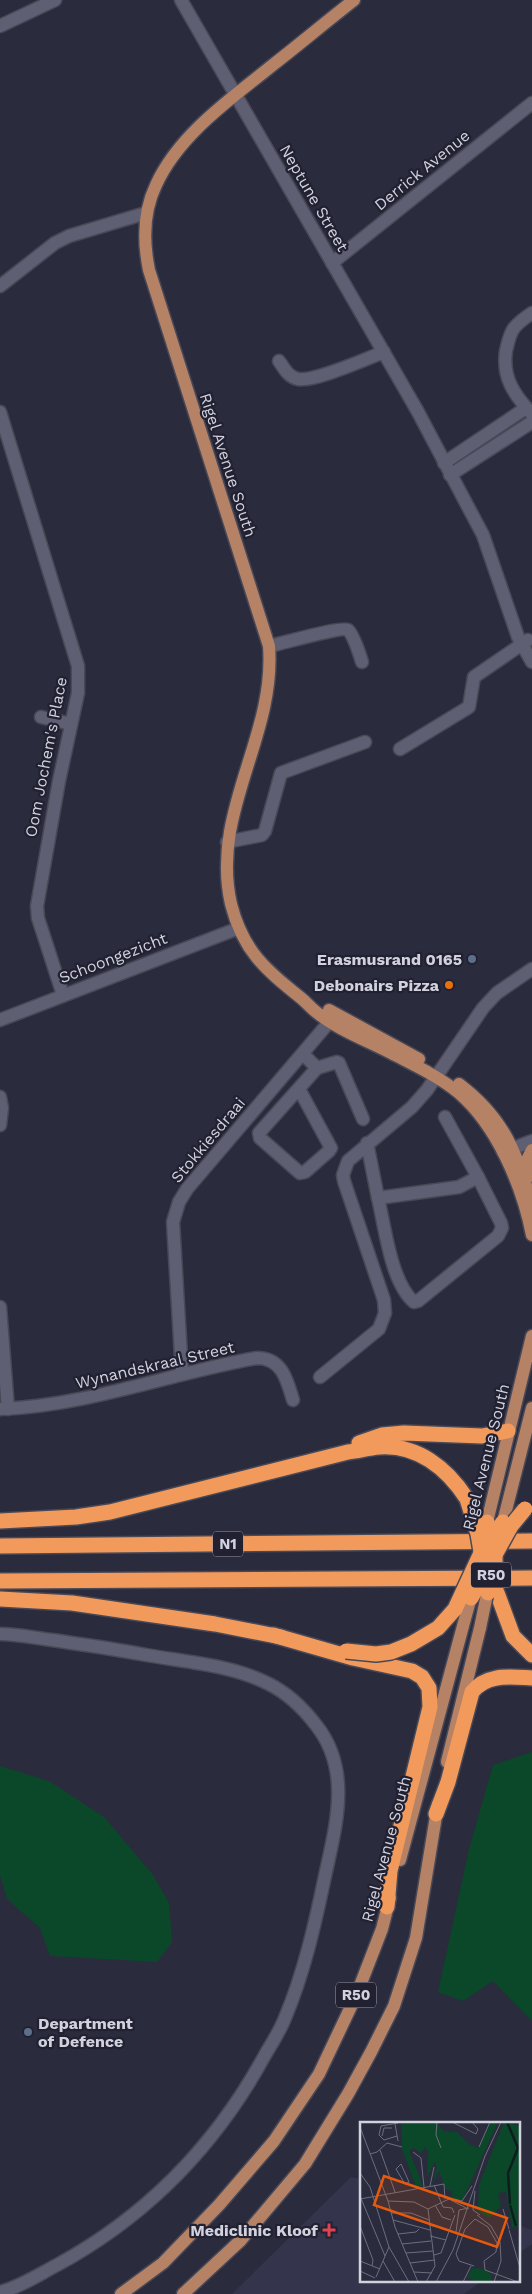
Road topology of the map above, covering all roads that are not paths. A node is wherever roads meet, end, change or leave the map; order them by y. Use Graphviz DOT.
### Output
graph roads {
  1 [pos="55,0"];
  2 [pos="181,0"];
  3 [pos="354,0"];
  4 [pos="0,26"];
  5 [pos="236,94"];
  6 [pos="532,103"];
  7 [pos="146,213"];
  8 [pos="332,263"];
  9 [pos="0,286"];
  10 [pos="532,312"];
  11 [pos="384,352"];
  12 [pos="279,361"];
  13 [pos="529,411"];
  14 [pos="0,412"];
  15 [pos="532,422"];
  16 [pos="450,467"];
  17 [pos="527,644"];
  18 [pos="269,646"];
  19 [pos="362,662"];
  20 [pos="532,662"];
  21 [pos="41,717"];
  22 [pos="71,724"];
  23 [pos="365,742"];
  24 [pos="400,750"];
  25 [pos="227,842"];
  26 [pos="239,928"];
  27 [pos="532,969"];
  28 [pos="63,995"];
  29 [pos="334,1018"];
  30 [pos="0,1020"];
  31 [pos="303,1054"];
  32 [pos="317,1068"];
  33 [pos="439,1074"];
  34 [pos="299,1089"];
  35 [pos="0,1097"];
  36 [pos="445,1117"];
  37 [pos="363,1119"];
  38 [pos="0,1125"];
  39 [pos="532,1141"];
  40 [pos="367,1143"];
  41 [pos="508,1150"];
  42 [pos="532,1150"];
  43 [pos="478,1176"];
  44 [pos="532,1197"];
  45 [pos="378,1198"];
  46 [pos="532,1205"];
  47 [pos="532,1235"];
  48 [pos="0,1307"];
  49 [pos="532,1336"];
  50 [pos="182,1373"];
  51 [pos="320,1377"];
  52 [pos="293,1400"];
  53 [pos="532,1408"];
  54 [pos="4,1409"];
  55 [pos="508,1431"];
  56 [pos="245,1479"];
  57 [pos="528,1505"];
  58 [pos="0,1521"];
  59 [pos="487,1522"];
  60 [pos="503,1522"];
  61 [pos="491,1539"];
  62 [pos="532,1541"];
  63 [pos="0,1546"];
  64 [pos="488,1556"];
  65 [pos="484,1575"];
  66 [pos="532,1578"];
  67 [pos="0,1581"];
  68 [pos="492,1592"];
  69 [pos="471,1598"];
  70 [pos="0,1599"];
  71 [pos="0,1634"];
  72 [pos="273,1635"];
  73 [pos="532,1655"];
  74 [pos="532,1678"];
  75 [pos="436,1814"];
  76 [pos="387,1907"];
  77 [pos="0,2292"];
  78 [pos="121,2294"];
  79 [pos="183,2294"];
  1 -- 4 [label="street"];
  2 -- 5 [label="street, Neptune Street"];
  3 -- 5 [label="main road, Rigel Avenue South"];
  5 -- 7 [label="main road, Rigel Avenue South"];
  5 -- 8 [label="street, Neptune Street"];
  6 -- 8 [label="street, Derrick Avenue"];
  7 -- 9 [label="street"];
  7 -- 18 [label="main road, Rigel Avenue South"];
  8 -- 11 [label="street, Neptune Street"];
  10 -- 13 [label="street"];
  11 -- 12 [label="street"];
  11 -- 16 [label="street, Neptune Street"];
  13 -- 16 [label="street"];
  14 -- 22 [label="street, Oom Jochem's Place"];
  15 -- 16 [label="street"];
  16 -- 17 [label="street, Neptune Street"];
  17 -- 20 [label="street, Neptune Street"];
  17 -- 24 [label="street"];
  18 -- 19 [label="street"];
  18 -- 25 [label="main road, Rigel Avenue South"];
  21 -- 22 [label="street"];
  22 -- 28 [label="street, Oom Jochem's Place"];
  23 -- 25 [label="street"];
  25 -- 26 [label="main road, Rigel Avenue South"];
  26 -- 28 [label="street, Schoongezicht"];
  26 -- 29 [label="main road, Rigel Avenue South"];
  27 -- 33 [label="street"];
  28 -- 30 [label="street, Schoongezicht"];
  29 -- 31 [label="street, Stokkiesdraai"];
  29 -- 33 [label="main road, Rigel Avenue South"];
  31 -- 32 [label="street"];
  31 -- 50 [label="street, Stokkiesdraai"];
  32 -- 34 [label="street"];
  32 -- 37 [label="street"];
  33 -- 40 [label="street"];
  33 -- 41 [label="main road, Rigel Avenue South"];
  34 -- 34 [label="street"];
  35 -- 38 [label="street"];
  36 -- 43 [label="street"];
  39 -- 41 [label="street"];
  40 -- 45 [label="street"];
  40 -- 51 [label="street"];
  41 -- 46 [label="main road, Rigel Avenue South"];
  41 -- 47 [label="main road, Rigel Avenue South"];
  42 -- 44 [label="main road"];
  43 -- 45 [label="street"];
  43 -- 45 [label="street"];
  48 -- 54 [label="street"];
  49 -- 55 [label="main road, Rigel Avenue South"];
  50 -- 52 [label="street, Wynandskraal Street"];
  50 -- 54 [label="street, Wynandskraal Street"];
  53 -- 60 [label="main road, Rigel Avenue South / R50"];
  55 -- 56 [label="highway"];
  55 -- 59 [label="main road, Rigel Avenue South / R50"];
  56 -- 58 [label="highway"];
  56 -- 64 [label="highway, bridge"];
  57 -- 64 [label="highway, bridge"];
  59 -- 61 [label="highway, bridge"];
  59 -- 64 [label="main road, Rigel Avenue South / R50, bridge"];
  60 -- 61 [label="highway, bridge"];
  60 -- 64 [label="main road, Rigel Avenue South / R50, bridge"];
  61 -- 64 [label="highway, bridge"];
  62 -- 63 [label="highway, N1"];
  64 -- 65 [label="highway, bridge"];
  64 -- 68 [label="highway, bridge"];
  64 -- 69 [label="main road, Rigel Avenue South / R50, bridge"];
  64 -- 72 [label="highway, bridge"];
  65 -- 68 [label="highway, bridge"];
  65 -- 69 [label="highway, bridge"];
  66 -- 67 [label="highway, N1"];
  68 -- 73 [label="highway"];
  68 -- 75 [label="main road, R50, bridge"];
  69 -- 76 [label="main road, Rigel Avenue South / R50, bridge"];
  70 -- 72 [label="highway"];
  71 -- 77 [label="street"];
  72 -- 76 [label="highway"];
  74 -- 75 [label="highway"];
  75 -- 79 [label="main road, R50"];
  76 -- 78 [label="main road, Rigel Avenue South / R50"];
}
